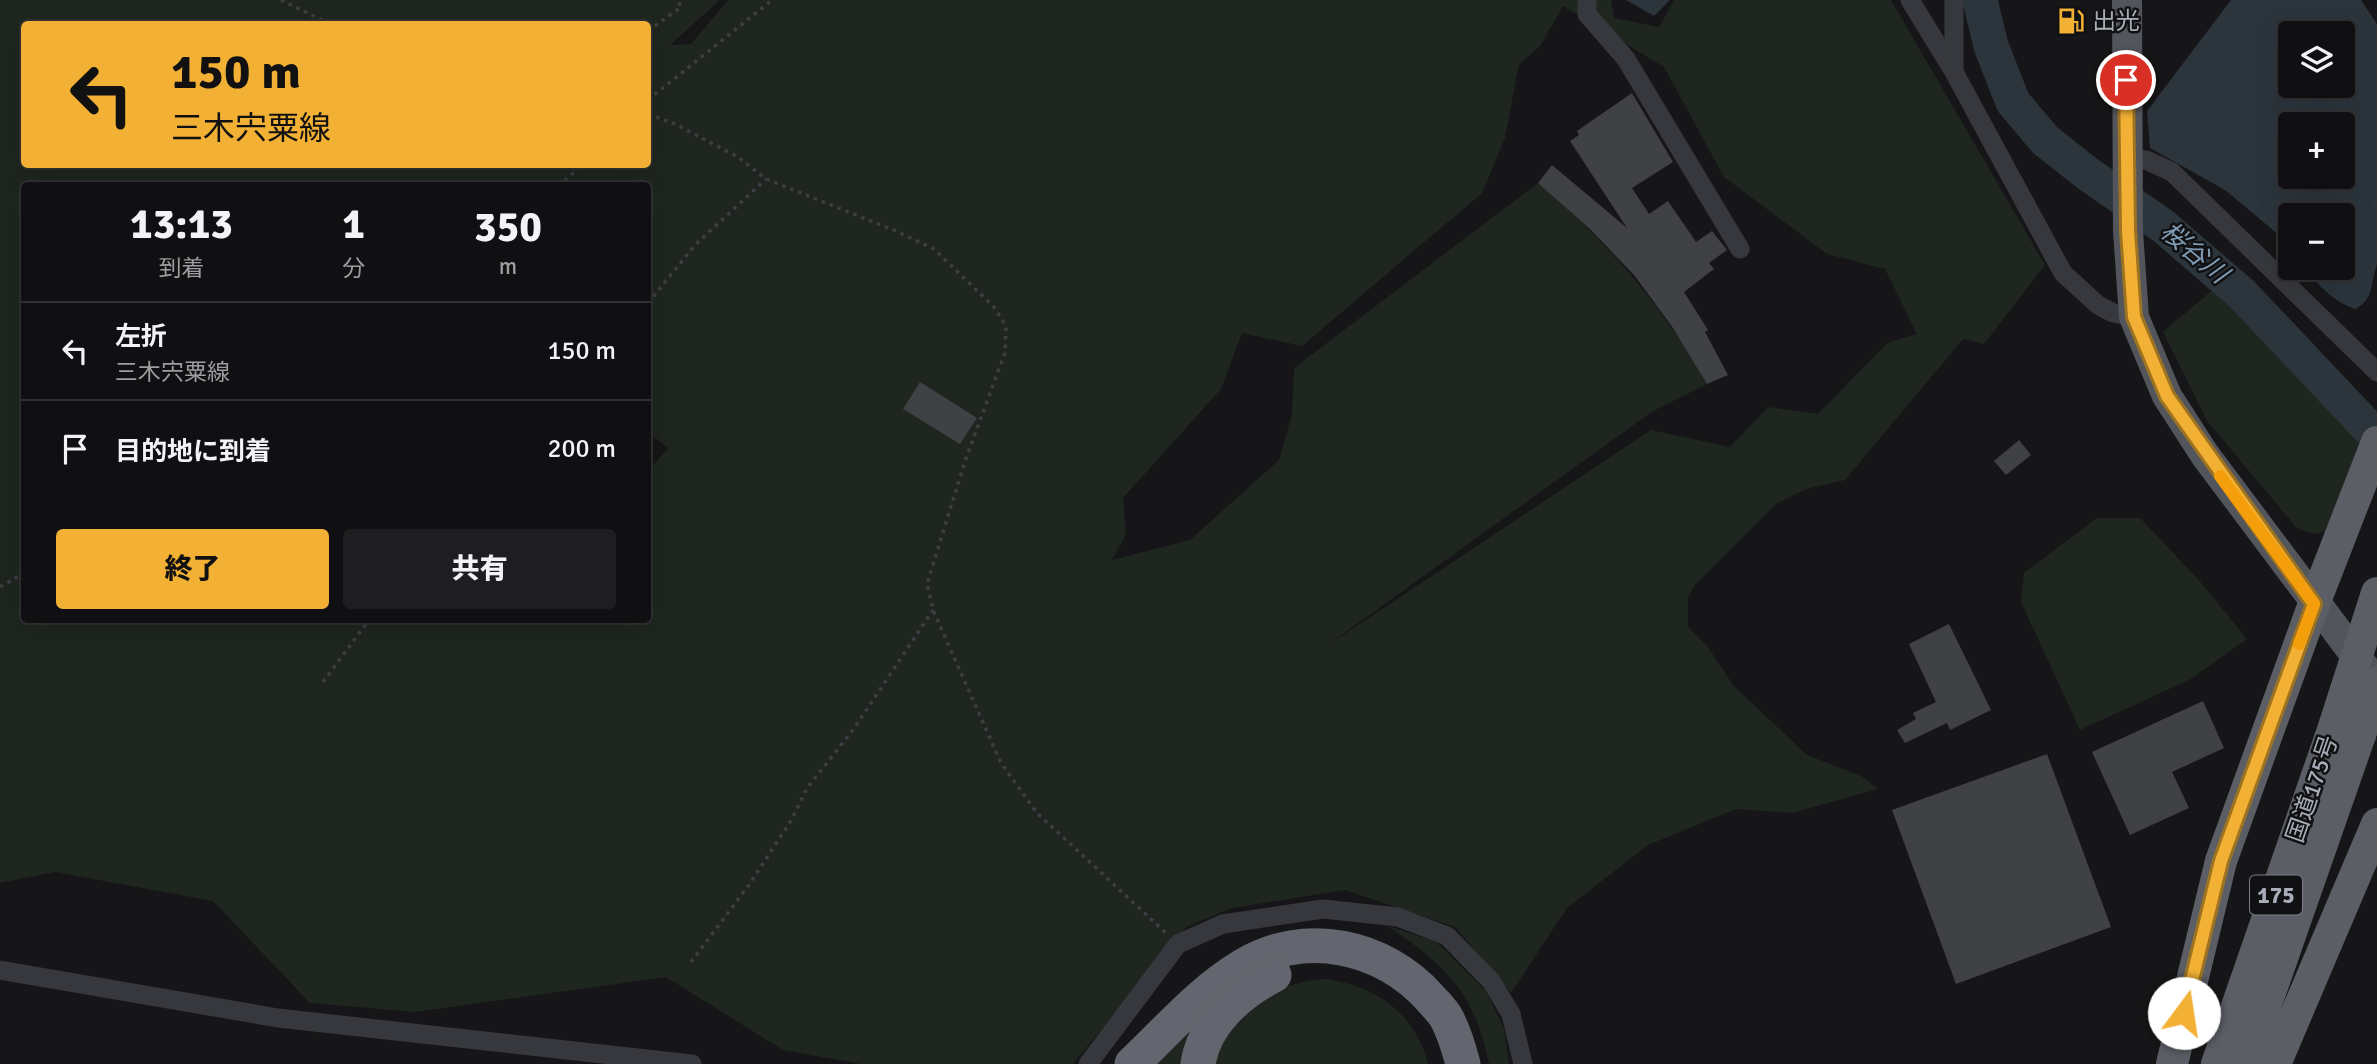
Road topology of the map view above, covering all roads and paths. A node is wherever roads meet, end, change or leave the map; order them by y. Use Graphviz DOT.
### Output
graph roads {
  1 [pos="281,0"];
  2 [pos="678,0"];
  3 [pos="772,0"];
  4 [pos="1587,0"];
  5 [pos="1910,0"];
  6 [pos="1954,0"];
  7 [pos="2127,0"];
  8 [pos="324,21"];
  9 [pos="651,30"];
  10 [pos="1954,72"];
  11 [pos="651,98"];
  12 [pos="651,115"];
  13 [pos="2127,165"];
  14 [pos="579,168"];
  15 [pos="766,180"];
  16 [pos="563,182"];
  17 [pos="1740,249"];
  18 [pos="651,299"];
  19 [pos="2134,317"];
  20 [pos="2377,372"];
  21 [pos="2377,442"];
  22 [pos="21,575"];
  23 [pos="0,587"];
  24 [pos="2377,593"];
  25 [pos="2314,604"];
  26 [pos="933,610"];
  27 [pos="367,623"];
  28 [pos="323,682"];
  29 [pos="2377,684"];
  30 [pos="2347,731"];
  31 [pos="2377,824"];
  32 [pos="1178,944"];
  33 [pos="691,962"];
  34 [pos="0,970"];
  35 [pos="692,1064"];
  36 [pos="1088,1064"];
  37 [pos="1132,1064"];
  38 [pos="1198,1064"];
  39 [pos="1443,1064"];
  40 [pos="1463,1064"];
  41 [pos="1523,1064"];
  42 [pos="2172,1064"];
  43 [pos="2217,1064"];
  44 [pos="2245,1064"];
  45 [pos="2275,1064"];
  1 -- 8 [label="path"];
  2 -- 9 [label="path"];
  3 -- 11 [label="path"];
  4 -- 17 [label="street"];
  5 -- 10 [label="street"];
  6 -- 10 [label="street"];
  7 -- 13 [label="main road"];
  10 -- 19 [label="street"];
  12 -- 15 [label="path"];
  13 -- 19 [label="main road"];
  13 -- 20 [label="street"];
  14 -- 16 [label="path"];
  15 -- 18 [label="path"];
  15 -- 26 [label="path"];
  19 -- 25 [label="main road"];
  21 -- 25 [label="highway, 175"];
  22 -- 23 [label="path"];
  24 -- 30 [label="highway, 国道175号 / 175, bridge"];
  25 -- 29 [label="main road"];
  25 -- 42 [label="highway, 175"];
  26 -- 32 [label="path"];
  26 -- 33 [label="path"];
  27 -- 28 [label="path"];
  29 -- 30 [label="highway, 国道175号 / 175, bridge"];
  30 -- 43 [label="highway, 国道175号 / 175"];
  30 -- 44 [label="highway, 国道175号 / 175"];
  31 -- 45 [label="highway, 175"];
  32 -- 36 [label="street"];
  32 -- 41 [label="street"];
  34 -- 35 [label="street"];
  37 -- 40 [label="highway"];
  38 -- 39 [label="highway"];
}
